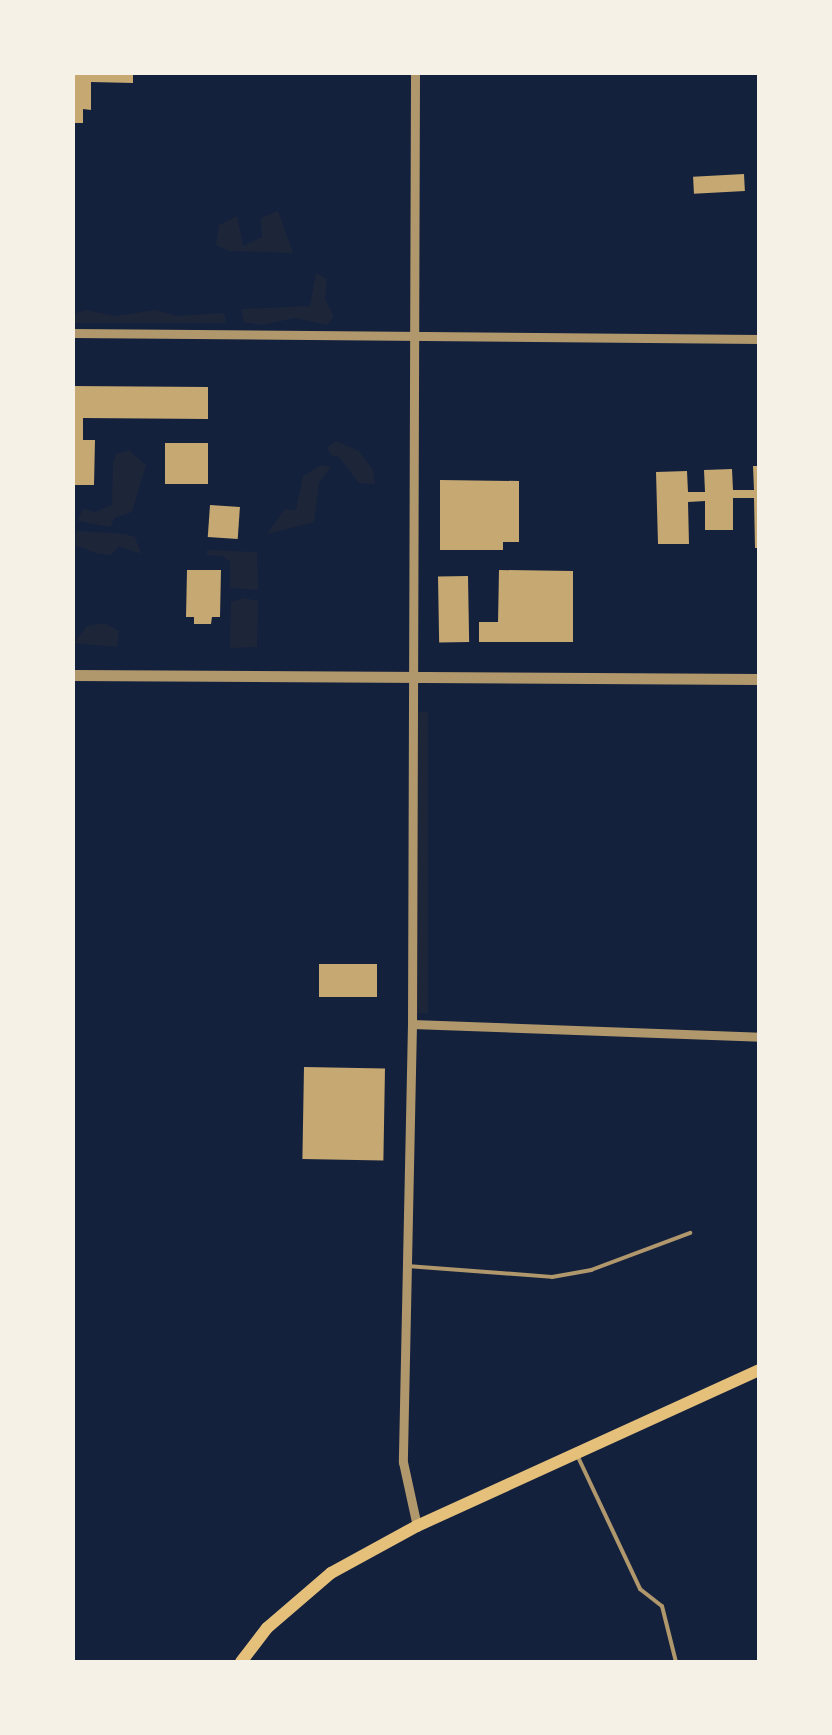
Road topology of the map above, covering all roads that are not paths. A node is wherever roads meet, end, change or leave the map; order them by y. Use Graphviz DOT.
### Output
graph roads {
  1 [pos="415,72"];
  2 [pos="72,333"];
  3 [pos="411,336"];
  4 [pos="760,339"];
  5 [pos="72,675"];
  6 [pos="413,676"];
  7 [pos="760,679"];
  8 [pos="412,1024"];
  9 [pos="760,1037"];
  10 [pos="690,1232"];
  11 [pos="407,1266"];
  12 [pos="760,1370"];
  13 [pos="576,1452"];
  14 [pos="417,1526"];
  15 [pos="241,1662"];
  16 [pos="676,1662"];
  1 -- 3 [label="street"];
  2 -- 3 [label="street"];
  3 -- 4 [label="street"];
  3 -- 6 [label="street"];
  5 -- 6 [label="street"];
  6 -- 7 [label="street"];
  6 -- 8 [label="street"];
  8 -- 9 [label="street"];
  8 -- 11 [label="street"];
  10 -- 11 [label="lane"];
  11 -- 14 [label="street"];
  12 -- 13 [label="main road"];
  13 -- 14 [label="main road"];
  13 -- 16 [label="lane"];
  14 -- 15 [label="main road"];
}
